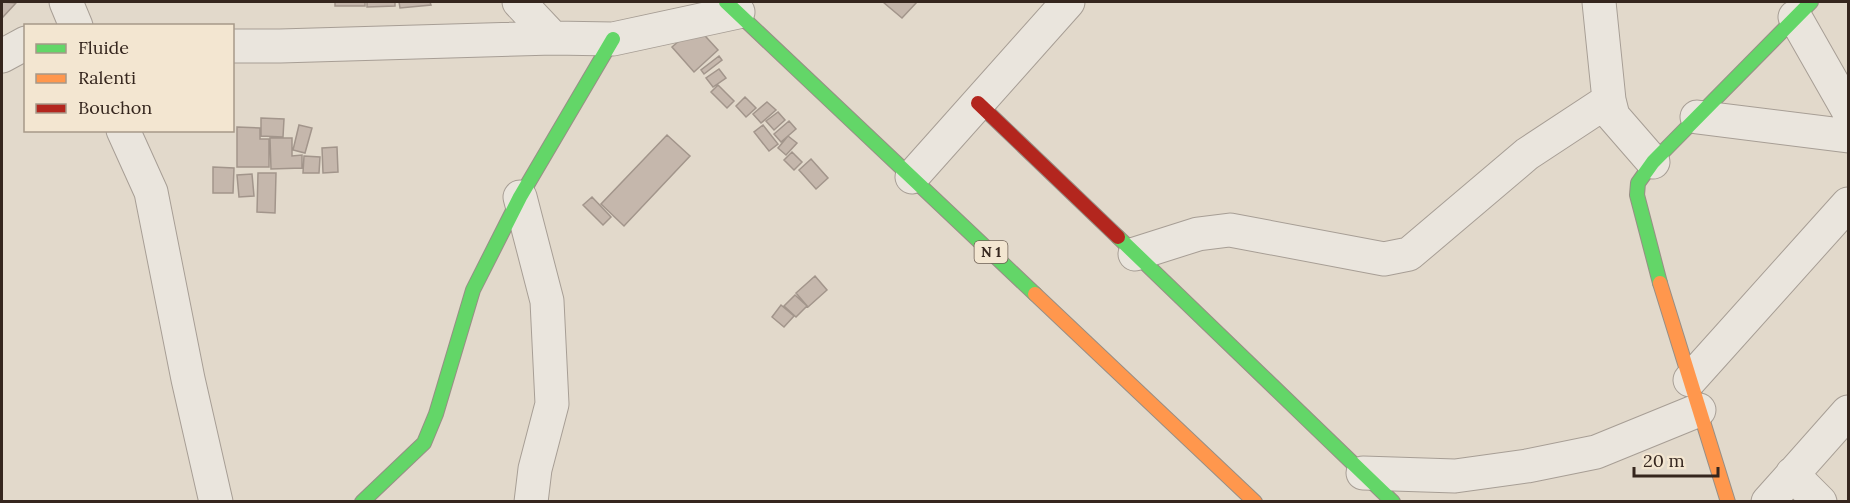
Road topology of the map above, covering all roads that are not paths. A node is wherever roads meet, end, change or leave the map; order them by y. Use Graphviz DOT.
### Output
graph roads {
  1 [pos="66,2"];
  2 [pos="519,2"];
  3 [pos="1068,2"];
  4 [pos="1599,2"];
  5 [pos="732,7"];
  6 [pos="1803,9"];
  7 [pos="74,24"];
  8 [pos="553,38"];
  9 [pos="613,39"];
  10 [pos="2,40"];
  11 [pos="24,42"];
  12 [pos="24,43"];
  13 [pos="234,46"];
  14 [pos="2,56"];
  15 [pos="1609,100"];
  16 [pos="978,103"];
  17 [pos="1848,110"];
  18 [pos="1697,117"];
  19 [pos="124,132"];
  20 [pos="1848,136"];
  21 [pos="1653,162"];
  22 [pos="912,177"];
  23 [pos="520,196"];
  24 [pos="1848,204"];
  25 [pos="1135,254"];
  26 [pos="1694,395"];
  27 [pos="1848,411"];
  28 [pos="1363,473"];
  29 [pos="1792,474"];
  30 [pos="216,501"];
  31 [pos="362,501"];
  32 [pos="531,501"];
  33 [pos="1255,501"];
  34 [pos="1393,501"];
  35 [pos="1728,501"];
  36 [pos="1768,501"];
  37 [pos="1820,501"];
  1 -- 7 [label="street"];
  2 -- 8 [label="street"];
  3 -- 16 [label="street"];
  4 -- 15 [label="street"];
  5 -- 9 [label="street"];
  5 -- 22 [label="main road, N 1"];
  6 -- 17 [label="street"];
  6 -- 18 [label="main road"];
  8 -- 9 [label="street"];
  8 -- 13 [label="street"];
  9 -- 23 [label="main road"];
  10 -- 11 [label="street"];
  12 -- 14 [label="street"];
  15 -- 21 [label="street"];
  15 -- 25 [label="street"];
  16 -- 22 [label="street"];
  16 -- 25 [label="main road"];
  18 -- 20 [label="street"];
  18 -- 21 [label="main road"];
  19 -- 30 [label="street"];
  21 -- 26 [label="main road"];
  22 -- 33 [label="main road, N 1"];
  23 -- 31 [label="main road"];
  23 -- 32 [label="street"];
  24 -- 26 [label="street"];
  25 -- 28 [label="main road"];
  26 -- 28 [label="street"];
  26 -- 35 [label="main road"];
  27 -- 29 [label="street"];
  28 -- 34 [label="main road"];
  29 -- 36 [label="street"];
  29 -- 37 [label="street"];
}
